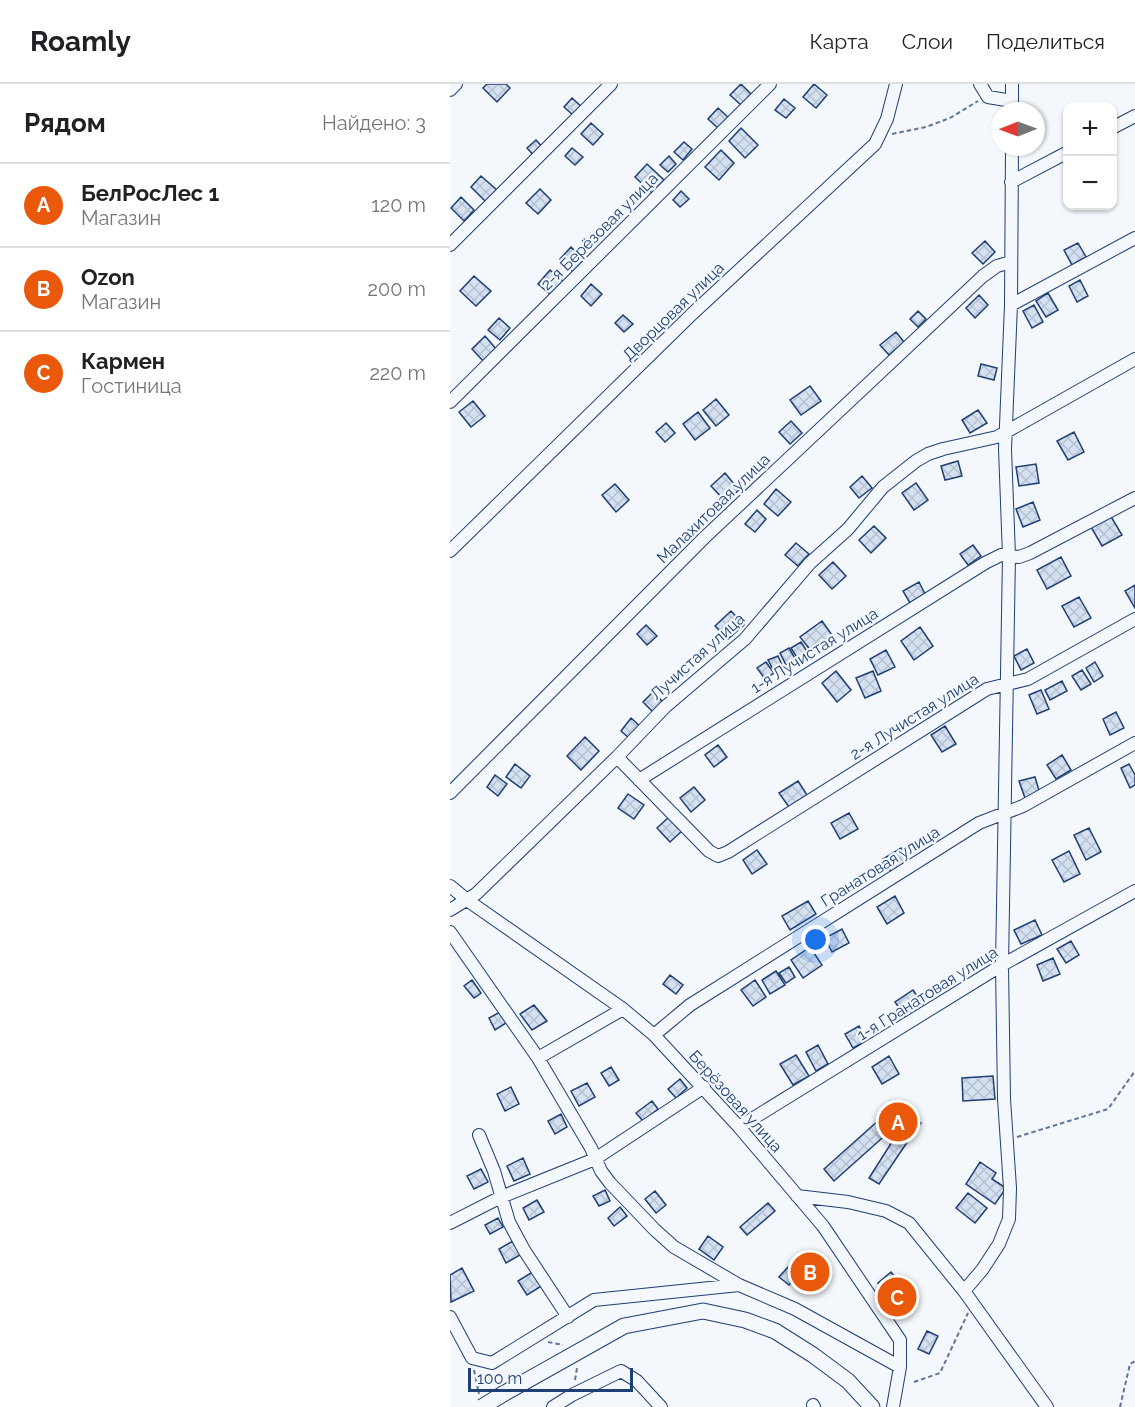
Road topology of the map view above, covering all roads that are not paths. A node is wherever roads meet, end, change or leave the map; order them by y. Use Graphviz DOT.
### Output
graph roads {
  1 [pos="456,84"];
  2 [pos="611,84"];
  3 [pos="770,84"];
  4 [pos="896,84"];
  5 [pos="980,84"];
  6 [pos="1012,84"];
  7 [pos="450,90"];
  8 [pos="1001,102"];
  9 [pos="1012,102"];
  10 [pos="1135,116"];
  11 [pos="1117,126"];
  12 [pos="1063,155"];
  13 [pos="1012,156"];
  14 [pos="1011,182"];
  15 [pos="1135,238"];
  16 [pos="450,245"];
  17 [pos="1011,262"];
  18 [pos="1011,305"];
  19 [pos="1135,359"];
  20 [pos="450,402"];
  21 [pos="1006,431"];
  22 [pos="1135,498"];
  23 [pos="450,551"];
  24 [pos="1009,556"];
  25 [pos="1135,619"];
  26 [pos="1007,684"];
  27 [pos="1135,743"];
  28 [pos="617,757"];
  29 [pos="639,780"];
  30 [pos="450,793"];
  31 [pos="1004,814"];
  32 [pos="450,886"];
  33 [pos="1135,891"];
  34 [pos="467,900"];
  35 [pos="450,910"];
  36 [pos="450,932"];
  37 [pos="1002,965"];
  38 [pos="623,1009"];
  39 [pos="654,1035"];
  40 [pos="538,1058"];
  41 [pos="704,1087"];
  42 [pos="739,1126"];
  43 [pos="479,1135"];
  44 [pos="595,1159"];
  45 [pos="797,1196"];
  46 [pos="501,1197"];
  47 [pos="450,1222"];
  48 [pos="739,1285"];
  49 [pos="964,1291"];
  50 [pos="450,1317"];
  51 [pos="568,1317"];
  52 [pos="900,1367"];
  53 [pos="481,1402"];
  54 [pos="553,1407"];
  55 [pos="661,1407"];
  56 [pos="872,1407"];
  57 [pos="892,1407"];
  58 [pos="1047,1407"];
  1 -- 7 [label="street"];
  2 -- 16 [label="street"];
  3 -- 20 [label="street, 2-я Берёзовая улица"];
  4 -- 23 [label="street, Дворцовая улица"];
  5 -- 8 [label="street"];
  6 -- 9 [label="street"];
  10 -- 11 [label="street"];
  12 -- 14 [label="street"];
  13 -- 14 [label="street"];
  14 -- 17 [label="street"];
  15 -- 18 [label="street"];
  17 -- 18 [label="street"];
  17 -- 30 [label="street, Малахитовая улица"];
  18 -- 21 [label="street"];
  19 -- 21 [label="street, Лучистая улица"];
  21 -- 24 [label="street"];
  21 -- 28 [label="street, Лучистая улица"];
  22 -- 24 [label="street, 1-я Лучистая улица"];
  24 -- 26 [label="street"];
  24 -- 29 [label="street, 1-я Лучистая улица"];
  25 -- 26 [label="street, 2-я Лучистая улица"];
  26 -- 29 [label="street, 2-я Лучистая улица"];
  26 -- 31 [label="street"];
  27 -- 31 [label="street, Гранатовая улица"];
  28 -- 29 [label="street"];
  28 -- 34 [label="street, Лучистая улица"];
  31 -- 37 [label="street"];
  31 -- 39 [label="street, Гранатовая улица"];
  32 -- 34 [label="street, Берёзовая улица"];
  33 -- 37 [label="street, 1-я Гранатовая улица"];
  34 -- 35 [label="street, Лучистая улица"];
  34 -- 38 [label="street, Берёзовая улица"];
  36 -- 40 [label="street"];
  37 -- 42 [label="street, 1-я Гранатовая улица"];
  37 -- 49 [label="street"];
  38 -- 39 [label="street, Берёзовая улица"];
  38 -- 40 [label="street"];
  39 -- 41 [label="street, Берёзовая улица"];
  40 -- 44 [label="street"];
  41 -- 42 [label="street, Берёзовая улица"];
  41 -- 44 [label="street"];
  42 -- 45 [label="street, Берёзовая улица"];
  43 -- 46 [label="street"];
  44 -- 46 [label="street"];
  44 -- 48 [label="street"];
  45 -- 49 [label="street"];
  45 -- 52 [label="street, Берёзовая улица"];
  46 -- 47 [label="street"];
  46 -- 51 [label="street"];
  48 -- 51 [label="street"];
  48 -- 52 [label="street"];
  49 -- 58 [label="street"];
  50 -- 51 [label="street"];
  52 -- 57 [label="street, Берёзовая улица"];
  53 -- 56 [label="main road, bridge"];
  54 -- 55 [label="street"];
}
